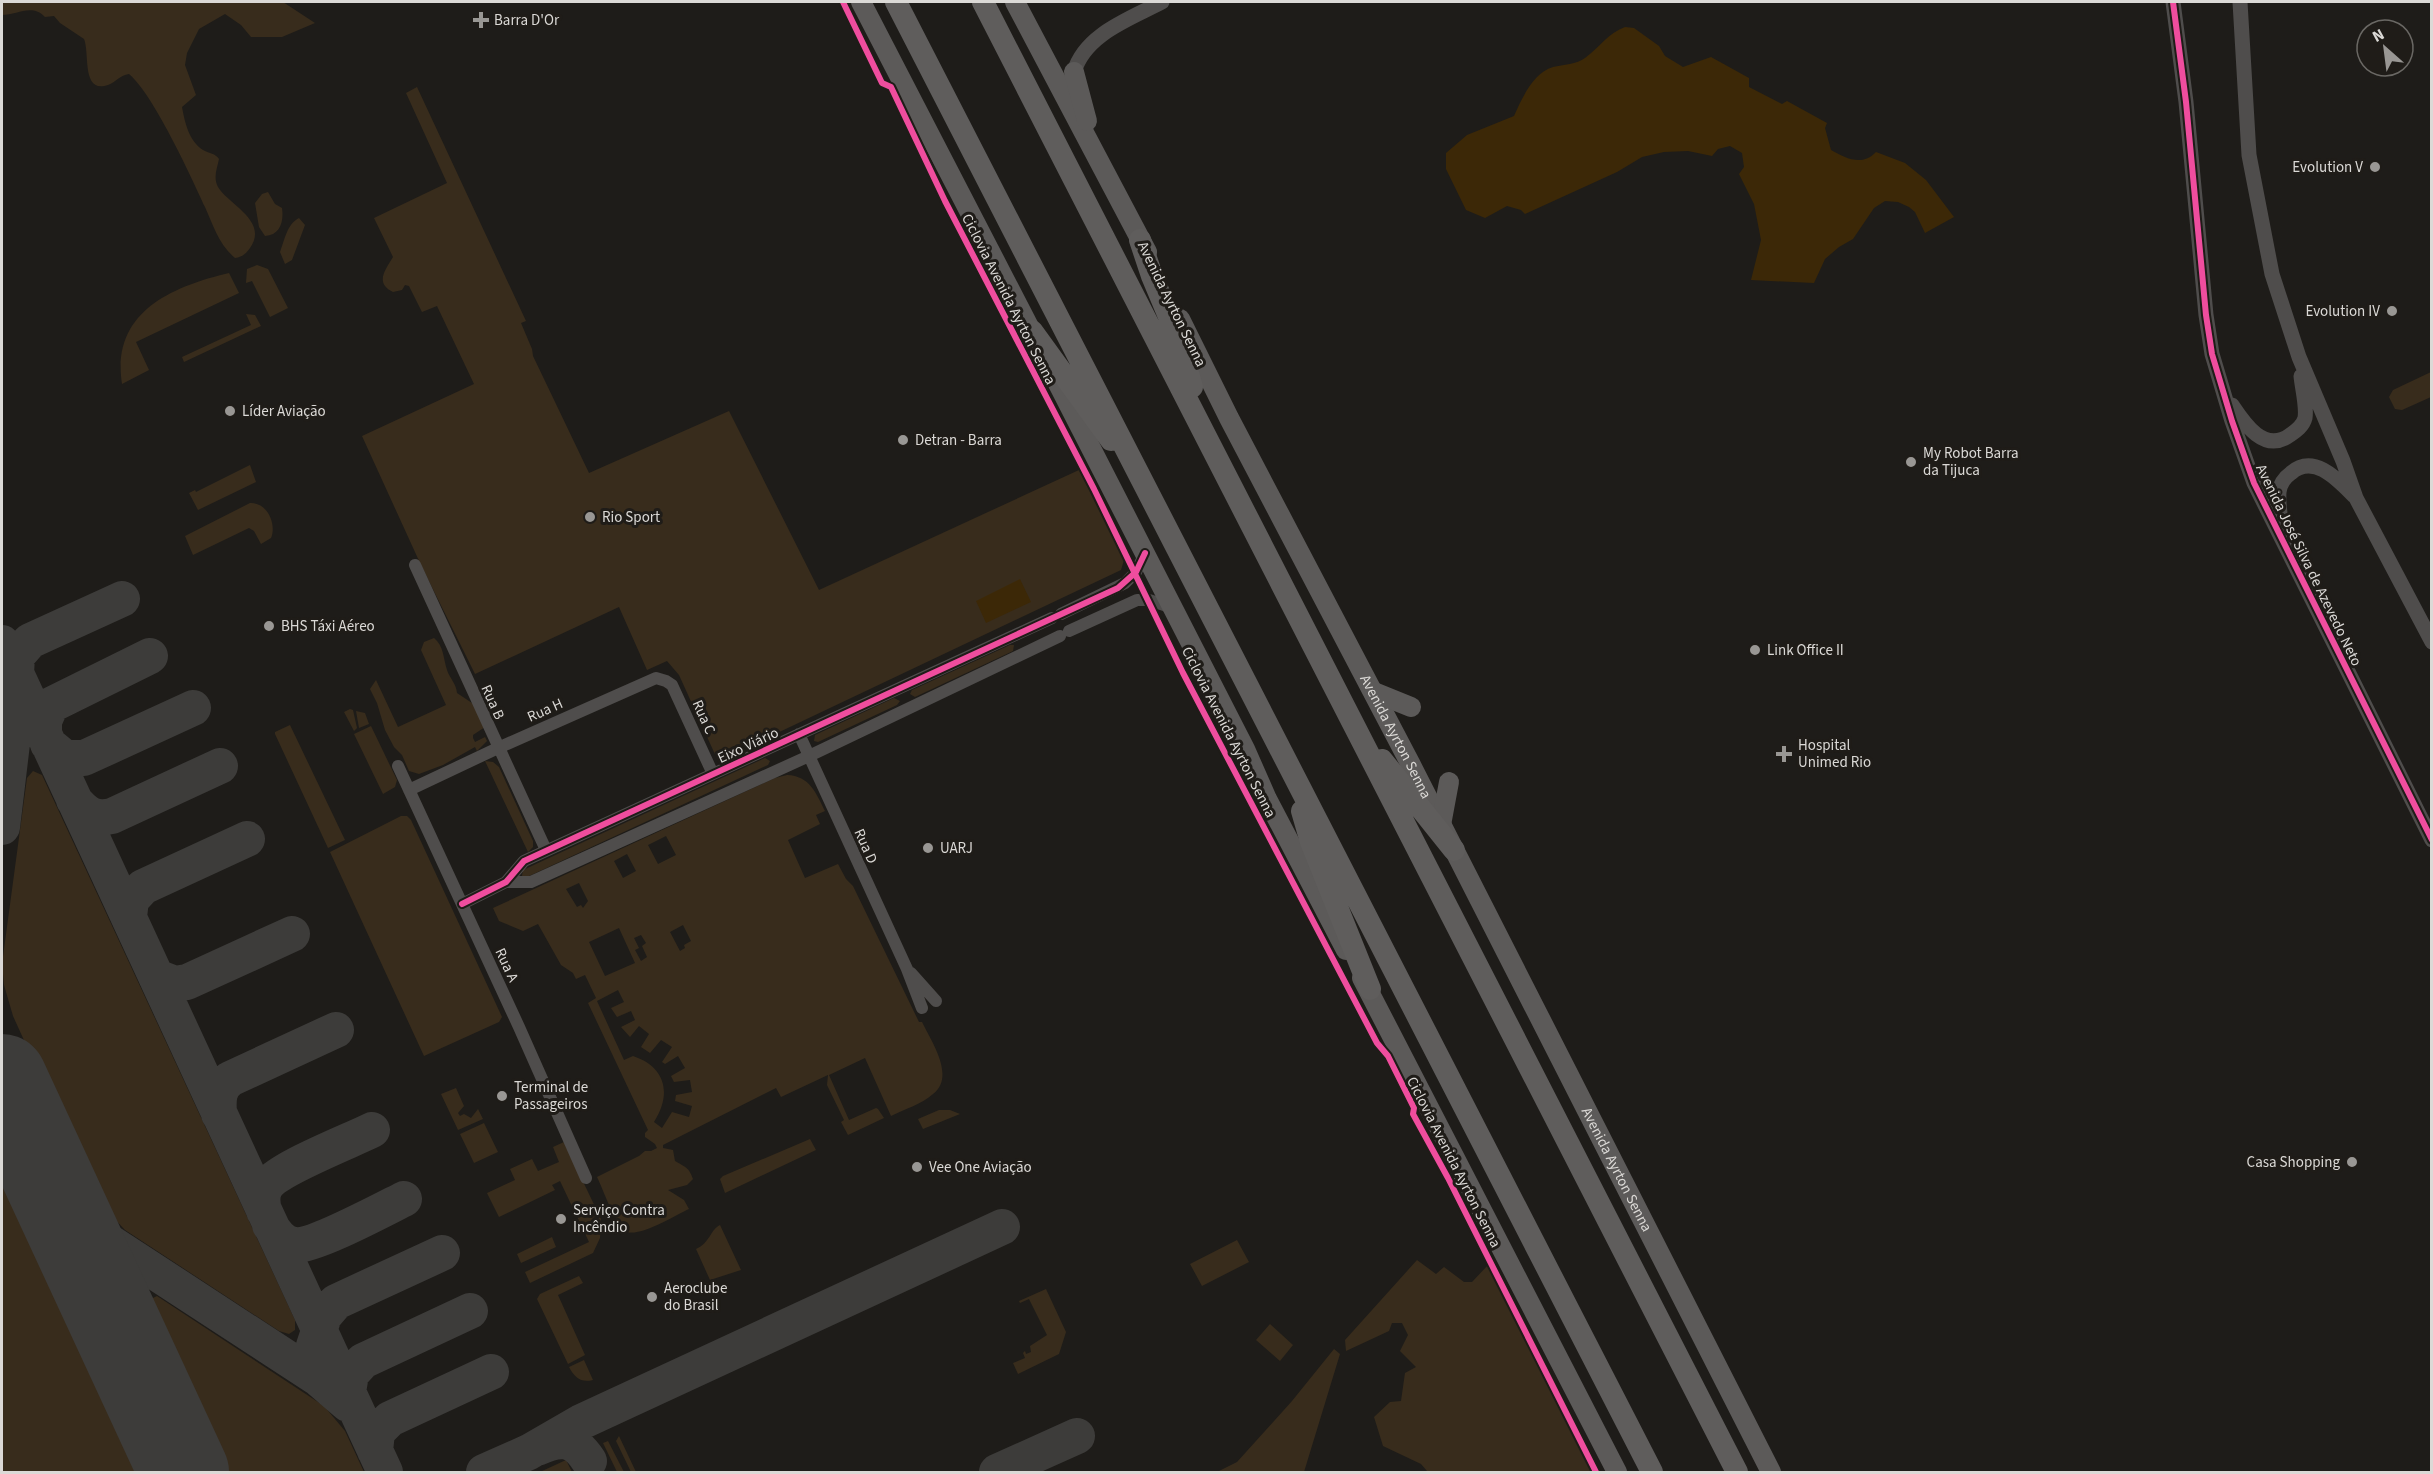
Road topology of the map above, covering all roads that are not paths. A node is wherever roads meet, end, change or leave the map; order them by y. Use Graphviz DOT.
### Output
graph roads {
  1 [pos="861,2"];
  2 [pos="896,2"];
  3 [pos="983,2"];
  4 [pos="1015,2"];
  5 [pos="1162,2"];
  6 [pos="2173,2"];
  7 [pos="2240,2"];
  8 [pos="1074,72"];
  9 [pos="1094,150"];
  10 [pos="1140,240"];
  11 [pos="1032,331"];
  12 [pos="2299,357"];
  13 [pos="2225,395"];
  14 [pos="1205,435"];
  15 [pos="1148,489"];
  16 [pos="2356,498"];
  17 [pos="2284,542"];
  18 [pos="1145,553"];
  19 [pos="415,565"];
  20 [pos="1118,588"];
  21 [pos="1127,603"];
  22 [pos="1173,608"];
  23 [pos="2432,642"];
  24 [pos="661,679"];
  25 [pos="1374,692"];
  26 [pos="1411,707"];
  27 [pos="1352,721"];
  28 [pos="799,734"];
  29 [pos="773,746"];
  30 [pos="498,748"];
  31 [pos="809,756"];
  32 [pos="398,766"];
  33 [pos="782,767"];
  34 [pos="713,774"];
  35 [pos="1449,782"];
  36 [pos="2403,784"];
  37 [pos="1301,788"];
  38 [pos="409,790"];
  39 [pos="2432,814"];
  40 [pos="1441,825"];
  41 [pos="2432,840"];
  42 [pos="546,850"];
  43 [pos="1454,850"];
  44 [pos="506,882"];
  45 [pos="462,904"];
  46 [pos="907,969"];
  47 [pos="1370,989"];
  48 [pos="936,1001"];
  49 [pos="922,1008"];
  50 [pos="586,1178"];
  51 [pos="1706,1412"];
  52 [pos="1617,1473"];
  53 [pos="1652,1473"];
  54 [pos="1737,1473"];
  55 [pos="1750,1473"];
  56 [pos="1771,1473"];
  1 -- 11 [label="highway"];
  2 -- 15 [label="highway"];
  3 -- 14 [label="highway, Avenida Ayrton Senna"];
  4 -- 9 [label="highway, Avenida Ayrton Senna"];
  5 -- 8 [label="street"];
  6 -- 13 [label="street, Avenida José Silva de Azevedo Neto"];
  7 -- 12 [label="street"];
  8 -- 9 [label="highway"];
  9 -- 10 [label="highway, Avenida Ayrton Senna"];
  10 -- 14 [label="highway"];
  10 -- 25 [label="highway, Avenida Ayrton Senna"];
  11 -- 15 [label="highway"];
  11 -- 18 [label="highway"];
  12 -- 13 [label="street"];
  12 -- 16 [label="street"];
  13 -- 17 [label="street, Avenida José Silva de Azevedo Neto"];
  14 -- 27 [label="highway, Avenida Ayrton Senna"];
  15 -- 37 [label="highway"];
  16 -- 17 [label="street"];
  16 -- 23 [label="street"];
  17 -- 36 [label="street, Avenida José Silva de Azevedo Neto"];
  18 -- 20 [label="street, Eixo Viário"];
  18 -- 22 [label="highway"];
  19 -- 30 [label="street, Rua B"];
  20 -- 21 [label="street"];
  20 -- 28 [label="street, Eixo Viário"];
  21 -- 22 [label="street, Eixo Viário"];
  21 -- 31 [label="street, Eixo Viário"];
  22 -- 47 [label="highway"];
  24 -- 30 [label="street, Rua H"];
  24 -- 34 [label="street, Rua C"];
  25 -- 26 [label="highway"];
  25 -- 40 [label="highway, Avenida Ayrton Senna"];
  27 -- 43 [label="highway"];
  27 -- 51 [label="highway, Avenida Ayrton Senna"];
  28 -- 29 [label="street, Eixo Viário"];
  28 -- 31 [label="street, Rua D"];
  29 -- 33 [label="street"];
  29 -- 34 [label="street, Eixo Viário"];
  30 -- 38 [label="street, Rua H"];
  30 -- 42 [label="street, Rua B"];
  31 -- 33 [label="street, Eixo Viário"];
  31 -- 46 [label="street, Rua D"];
  32 -- 38 [label="street, Rua A"];
  33 -- 44 [label="street, Eixo Viário"];
  34 -- 42 [label="street, Eixo Viário"];
  35 -- 40 [label="highway"];
  36 -- 39 [label="street"];
  36 -- 41 [label="street, Avenida José Silva de Azevedo Neto"];
  37 -- 47 [label="highway"];
  37 -- 53 [label="highway"];
  38 -- 45 [label="street, Rua A"];
  40 -- 43 [label="highway, Avenida Ayrton Senna"];
  42 -- 44 [label="street, Eixo Viário"];
  43 -- 56 [label="highway, Avenida Ayrton Senna"];
  44 -- 45 [label="street, Eixo Viário"];
  45 -- 50 [label="street, Rua A"];
  46 -- 48 [label="street, Rua D"];
  46 -- 49 [label="street, Rua D"];
  47 -- 52 [label="highway"];
  51 -- 54 [label="highway, Avenida Ayrton Senna"];
  51 -- 55 [label="highway"];
}
